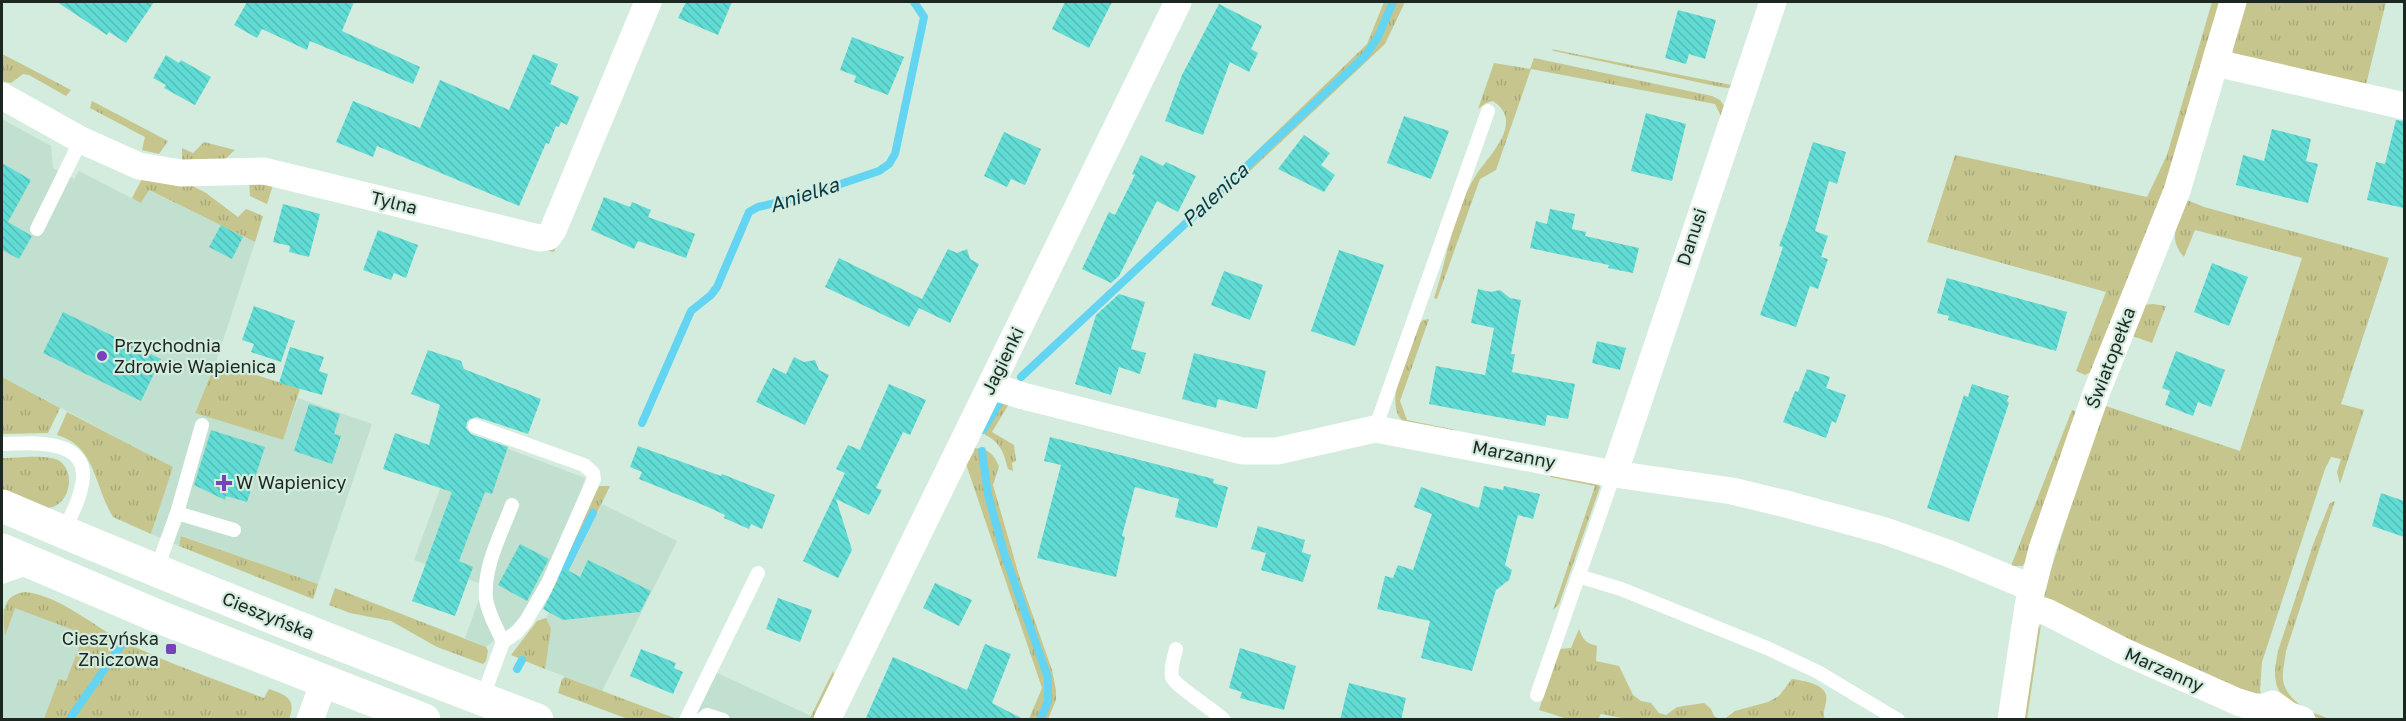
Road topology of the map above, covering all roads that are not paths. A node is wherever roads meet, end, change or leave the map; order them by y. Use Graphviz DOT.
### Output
graph roads {
  1 [pos="648,2"];
  2 [pos="1178,2"];
  3 [pos="1773,2"];
  4 [pos="2233,2"];
  5 [pos="2216,63"];
  6 [pos="2,96"];
  7 [pos="2404,106"];
  8 [pos="1488,111"];
  9 [pos="81,140"];
  10 [pos="37,229"];
  11 [pos="991,386"];
  12 [pos="202,425"];
  13 [pos="475,426"];
  14 [pos="1375,429"];
  15 [pos="2,444"];
  16 [pos="1614,474"];
  17 [pos="512,505"];
  18 [pos="2,506"];
  19 [pos="177,513"];
  20 [pos="234,530"];
  21 [pos="63,532"];
  22 [pos="2,550"];
  23 [pos="36,565"];
  24 [pos="156,571"];
  25 [pos="758,573"];
  26 [pos="1578,576"];
  27 [pos="2,577"];
  28 [pos="2030,597"];
  29 [pos="503,642"];
  30 [pos="1176,649"];
  31 [pos="324,682"];
  32 [pos="1537,694"];
  33 [pos="482,699"];
  34 [pos="310,720"];
  35 [pos="424,720"];
  36 [pos="537,720"];
  37 [pos="686,720"];
  38 [pos="701,720"];
  39 [pos="723,720"];
  40 [pos="826,720"];
  41 [pos="1224,720"];
  42 [pos="1898,720"];
  43 [pos="2011,720"];
  44 [pos="2302,720"];
  1 -- 9 [label="street, Tylna"];
  2 -- 11 [label="street, Jagienki"];
  3 -- 16 [label="street, Danusi"];
  4 -- 5 [label="street, Światopełka"];
  5 -- 7 [label="street"];
  5 -- 28 [label="street, Światopełka"];
  6 -- 9 [label="street, Tylna"];
  8 -- 14 [label="lane"];
  9 -- 10 [label="lane"];
  11 -- 14 [label="street, Marzanny"];
  11 -- 40 [label="street, Jagienki"];
  12 -- 19 [label="lane"];
  13 -- 29 [label="lane"];
  14 -- 16 [label="street, Marzanny"];
  15 -- 21 [label="lane"];
  16 -- 26 [label="lane"];
  16 -- 28 [label="street, Marzanny"];
  17 -- 29 [label="lane"];
  18 -- 21 [label="main road, Cieszyńska"];
  19 -- 20 [label="lane"];
  19 -- 24 [label="lane"];
  21 -- 24 [label="main road, Cieszyńska"];
  22 -- 23 [label="main road"];
  23 -- 27 [label="lane"];
  23 -- 31 [label="main road"];
  24 -- 33 [label="main road, Cieszyńska"];
  25 -- 37 [label="lane"];
  26 -- 32 [label="lane"];
  26 -- 42 [label="lane"];
  28 -- 43 [label="street, Światopełka"];
  28 -- 44 [label="street, Marzanny"];
  29 -- 33 [label="lane"];
  30 -- 41 [label="lane"];
  31 -- 34 [label="street"];
  31 -- 35 [label="main road"];
  33 -- 36 [label="main road, Cieszyńska"];
  38 -- 39 [label="lane"];
}
